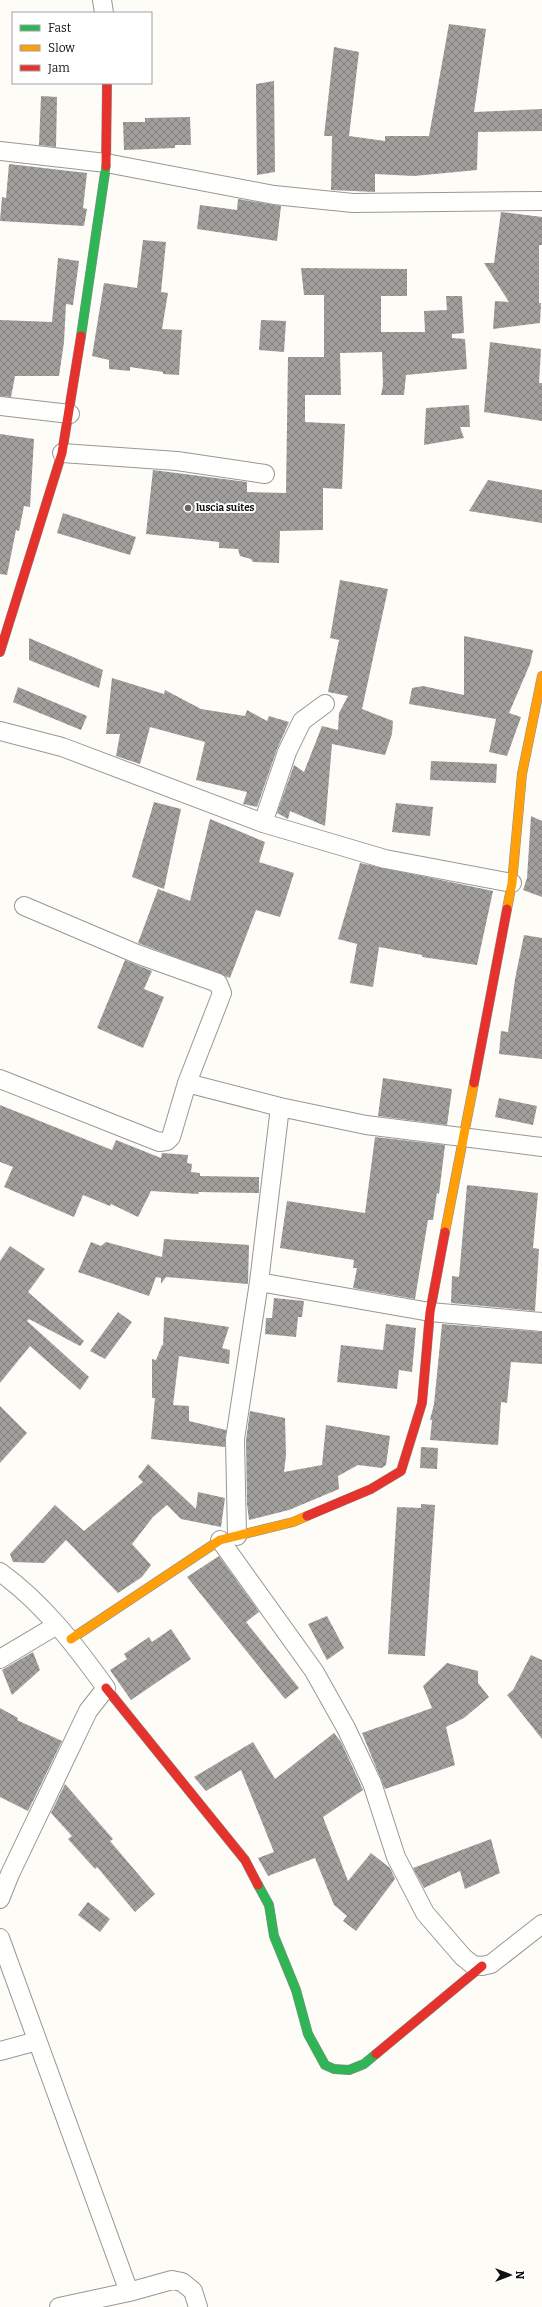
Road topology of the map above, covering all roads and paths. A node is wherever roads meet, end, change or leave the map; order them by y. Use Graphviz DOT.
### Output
graph roads {
  1 [pos="102,0"];
  2 [pos="104,12"];
  3 [pos="106,84"];
  4 [pos="0,151"];
  5 [pos="106,163"];
  6 [pos="542,201"];
  7 [pos="0,406"];
  8 [pos="70,414"];
  9 [pos="62,453"];
  10 [pos="265,474"];
  11 [pos="0,652"];
  12 [pos="542,676"];
  13 [pos="325,704"];
  14 [pos="0,731"];
  15 [pos="263,823"];
  16 [pos="512,883"];
  17 [pos="24,906"];
  18 [pos="0,1079"];
  19 [pos="187,1083"];
  20 [pos="280,1107"];
  21 [pos="462,1138"];
  22 [pos="542,1147"];
  23 [pos="258,1282"];
  24 [pos="430,1312"];
  25 [pos="542,1322"];
  26 [pos="228,1538"];
  27 [pos="0,1572"];
  28 [pos="57,1625"];
  29 [pos="71,1639"];
  30 [pos="0,1659"];
  31 [pos="106,1688"];
  32 [pos="0,1899"];
  33 [pos="542,1924"];
  34 [pos="0,1938"];
  35 [pos="482,1966"];
  36 [pos="38,2041"];
  37 [pos="0,2051"];
  38 [pos="129,2292"];
  39 [pos="59,2307"];
  40 [pos="198,2307"];
  1 -- 2 [label="street"];
  3 -- 5 [label="street"];
  4 -- 5 [label="street"];
  5 -- 6 [label="street"];
  5 -- 8 [label="street"];
  7 -- 8 [label="street"];
  8 -- 9 [label="street"];
  9 -- 10 [label="street"];
  9 -- 11 [label="street"];
  12 -- 16 [label="street"];
  13 -- 15 [label="street"];
  14 -- 15 [label="street"];
  15 -- 16 [label="street"];
  16 -- 21 [label="street"];
  17 -- 19 [label="street"];
  18 -- 19 [label="street"];
  19 -- 20 [label="street"];
  20 -- 21 [label="street"];
  20 -- 23 [label="street"];
  21 -- 22 [label="street"];
  21 -- 24 [label="street"];
  23 -- 24 [label="street"];
  23 -- 26 [label="street"];
  24 -- 25 [label="street"];
  24 -- 26 [label="street"];
  26 -- 29 [label="street"];
  26 -- 35 [label="street"];
  27 -- 28 [label="street"];
  28 -- 29 [label="street"];
  28 -- 30 [label="street"];
  29 -- 31 [label="street"];
  31 -- 32 [label="street"];
  31 -- 35 [label="street"];
  33 -- 35 [label="street"];
  34 -- 36 [label="street"];
  36 -- 37 [label="street"];
  36 -- 38 [label="street"];
  38 -- 39 [label="street"];
  38 -- 40 [label="street"];
}
